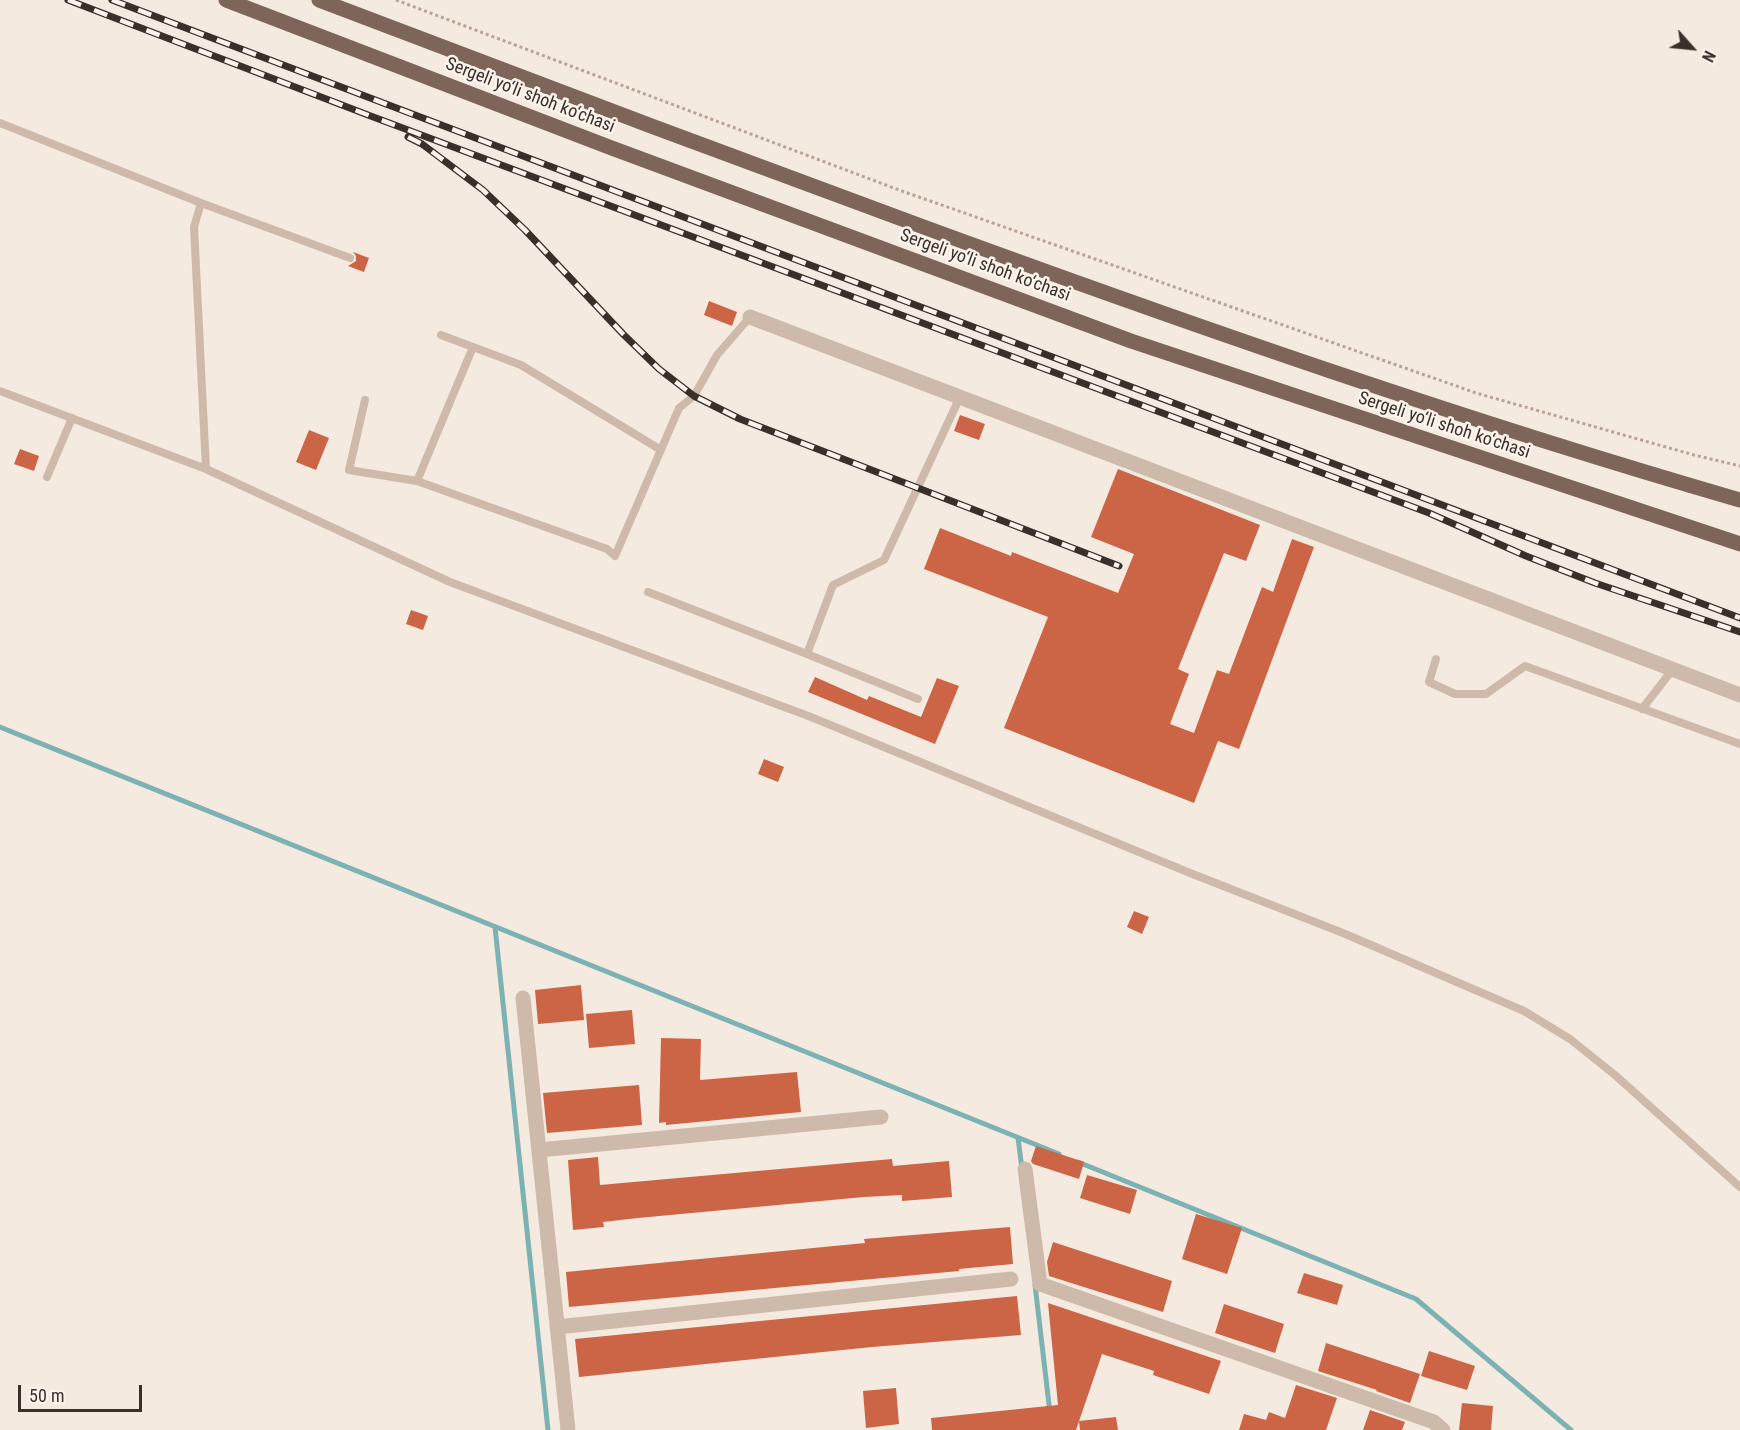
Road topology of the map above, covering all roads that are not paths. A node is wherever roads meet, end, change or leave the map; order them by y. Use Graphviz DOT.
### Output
graph roads {
  1 [pos="226,0"];
  2 [pos="319,0"];
  3 [pos="0,123"];
  4 [pos="201,203"];
  5 [pos="350,258"];
  6 [pos="750,318"];
  7 [pos="441,335"];
  8 [pos="473,347"];
  9 [pos="0,391"];
  10 [pos="959,399"];
  11 [pos="365,400"];
  12 [pos="72,418"];
  13 [pos="661,450"];
  14 [pos="206,469"];
  15 [pos="46,477"];
  16 [pos="417,481"];
  17 [pos="1740,500"];
  18 [pos="1740,544"];
  19 [pos="648,592"];
  20 [pos="807,654"];
  21 [pos="1436,659"];
  22 [pos="1673,669"];
  23 [pos="1740,695"];
  24 [pos="918,699"];
  25 [pos="1642,709"];
  26 [pos="1740,744"];
  27 [pos="523,998"];
  28 [pos="881,1117"];
  29 [pos="539,1150"];
  30 [pos="1025,1169"];
  31 [pos="1740,1187"];
  32 [pos="1011,1279"];
  33 [pos="557,1327"];
  34 [pos="568,1430"];
  35 [pos="1443,1430"];
  1 -- 18 [label="main road, Sergeli yo‘li shoh ko‘chasi"];
  2 -- 17 [label="main road, Sergeli yo‘li shoh ko‘chasi"];
  3 -- 4 [label="lane"];
  4 -- 5 [label="lane"];
  4 -- 14 [label="lane"];
  6 -- 10 [label="street"];
  6 -- 13 [label="lane"];
  7 -- 8 [label="lane"];
  8 -- 13 [label="lane"];
  8 -- 16 [label="lane"];
  9 -- 12 [label="lane"];
  10 -- 20 [label="lane"];
  10 -- 22 [label="street"];
  11 -- 16 [label="lane"];
  12 -- 14 [label="lane"];
  12 -- 15 [label="lane"];
  13 -- 16 [label="lane"];
  14 -- 31 [label="lane"];
  19 -- 20 [label="lane"];
  20 -- 24 [label="lane"];
  21 -- 25 [label="lane"];
  22 -- 23 [label="street"];
  22 -- 25 [label="lane"];
  25 -- 26 [label="lane"];
  27 -- 29 [label="street"];
  28 -- 29 [label="street"];
  29 -- 33 [label="street"];
  30 -- 35 [label="street"];
  32 -- 33 [label="street"];
  33 -- 34 [label="street"];
}
